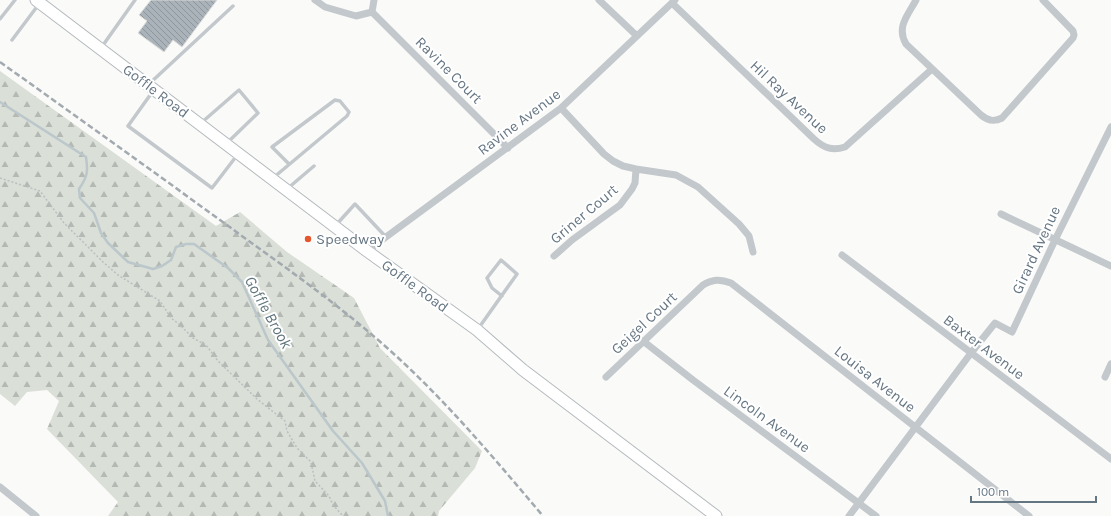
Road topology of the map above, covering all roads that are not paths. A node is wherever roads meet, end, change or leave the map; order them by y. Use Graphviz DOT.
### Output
graph roads {
  1 [pos="15,0"];
  2 [pos="135,0"];
  3 [pos="315,0"];
  4 [pos="374,0"];
  5 [pos="600,0"];
  6 [pos="916,0"];
  7 [pos="1043,0"];
  8 [pos="38,2"];
  9 [pos="673,2"];
  10 [pos="232,6"];
  11 [pos="372,12"];
  12 [pos="0,19"];
  13 [pos="637,36"];
  14 [pos="12,40"];
  15 [pos="100,49"];
  16 [pos="932,69"];
  17 [pos="151,88"];
  18 [pos="561,108"];
  19 [pos="200,124"];
  20 [pos="1111,127"];
  21 [pos="226,144"];
  22 [pos="508,148"];
  23 [pos="238,153"];
  24 [pos="289,164"];
  25 [pos="314,166"];
  26 [pos="636,169"];
  27 [pos="272,179"];
  28 [pos="286,189"];
  29 [pos="1001,214"];
  30 [pos="335,227"];
  31 [pos="386,237"];
  32 [pos="1055,240"];
  33 [pos="367,251"];
  34 [pos="752,252"];
  35 [pos="842,255"];
  36 [pos="554,256"];
  37 [pos="1111,266"];
  38 [pos="700,288"];
  39 [pos="502,296"];
  40 [pos="477,330"];
  41 [pos="643,341"];
  42 [pos="971,353"];
  43 [pos="1111,364"];
  44 [pos="606,377"];
  45 [pos="1105,377"];
  46 [pos="915,427"];
  47 [pos="1111,459"];
  48 [pos="0,487"];
  49 [pos="859,503"];
  50 [pos="36,516"];
  51 [pos="716,516"];
  52 [pos="849,516"];
  53 [pos="876,516"];
  54 [pos="1029,516"];
  1 -- 12 [label="lane"];
  2 -- 15 [label="lane"];
  3 -- 11 [label="street"];
  4 -- 11 [label="street"];
  5 -- 13 [label="street"];
  6 -- 16 [label="street"];
  7 -- 16 [label="street"];
  8 -- 14 [label="lane"];
  8 -- 15 [label="main road, Goffle Road"];
  9 -- 13 [label="street, Ravine Avenue"];
  9 -- 16 [label="street, Hil Ray Avenue"];
  10 -- 17 [label="lane"];
  11 -- 22 [label="street, Ravine Court"];
  13 -- 18 [label="street, Ravine Avenue"];
  15 -- 17 [label="main road, Goffle Road"];
  17 -- 19 [label="main road, Goffle Road"];
  17 -- 23 [label="lane"];
  18 -- 22 [label="street, Ravine Avenue"];
  18 -- 26 [label="street"];
  19 -- 21 [label="main road, Goffle Road"];
  19 -- 21 [label="lane"];
  20 -- 32 [label="street, Girard Avenue"];
  21 -- 23 [label="main road, Goffle Road"];
  22 -- 31 [label="street, Ravine Avenue"];
  23 -- 27 [label="main road, Goffle Road"];
  24 -- 24 [label="lane"];
  24 -- 27 [label="lane"];
  25 -- 28 [label="lane"];
  26 -- 34 [label="street"];
  26 -- 36 [label="street, Griner Court"];
  27 -- 28 [label="main road, Goffle Road"];
  28 -- 30 [label="main road, Goffle Road"];
  29 -- 32 [label="street"];
  30 -- 31 [label="lane"];
  30 -- 33 [label="main road, Goffle Road"];
  31 -- 33 [label="street, Ravine Avenue"];
  32 -- 37 [label="street"];
  32 -- 42 [label="street, Girard Avenue"];
  33 -- 40 [label="main road, Goffle Road"];
  35 -- 42 [label="street, Baxter Avenue"];
  38 -- 41 [label="street, Geigel Court"];
  38 -- 46 [label="street, Louisa Avenue"];
  39 -- 39 [label="lane"];
  39 -- 40 [label="lane"];
  40 -- 51 [label="main road, Goffle Road"];
  41 -- 44 [label="street, Geigel Court"];
  41 -- 49 [label="street, Lincoln Avenue"];
  42 -- 46 [label="street"];
  42 -- 47 [label="street, Baxter Avenue"];
  43 -- 45 [label="street"];
  46 -- 49 [label="street"];
  46 -- 54 [label="street, Louisa Avenue"];
  48 -- 50 [label="street"];
  49 -- 52 [label="street"];
  49 -- 53 [label="street, Lincoln Avenue"];
}
